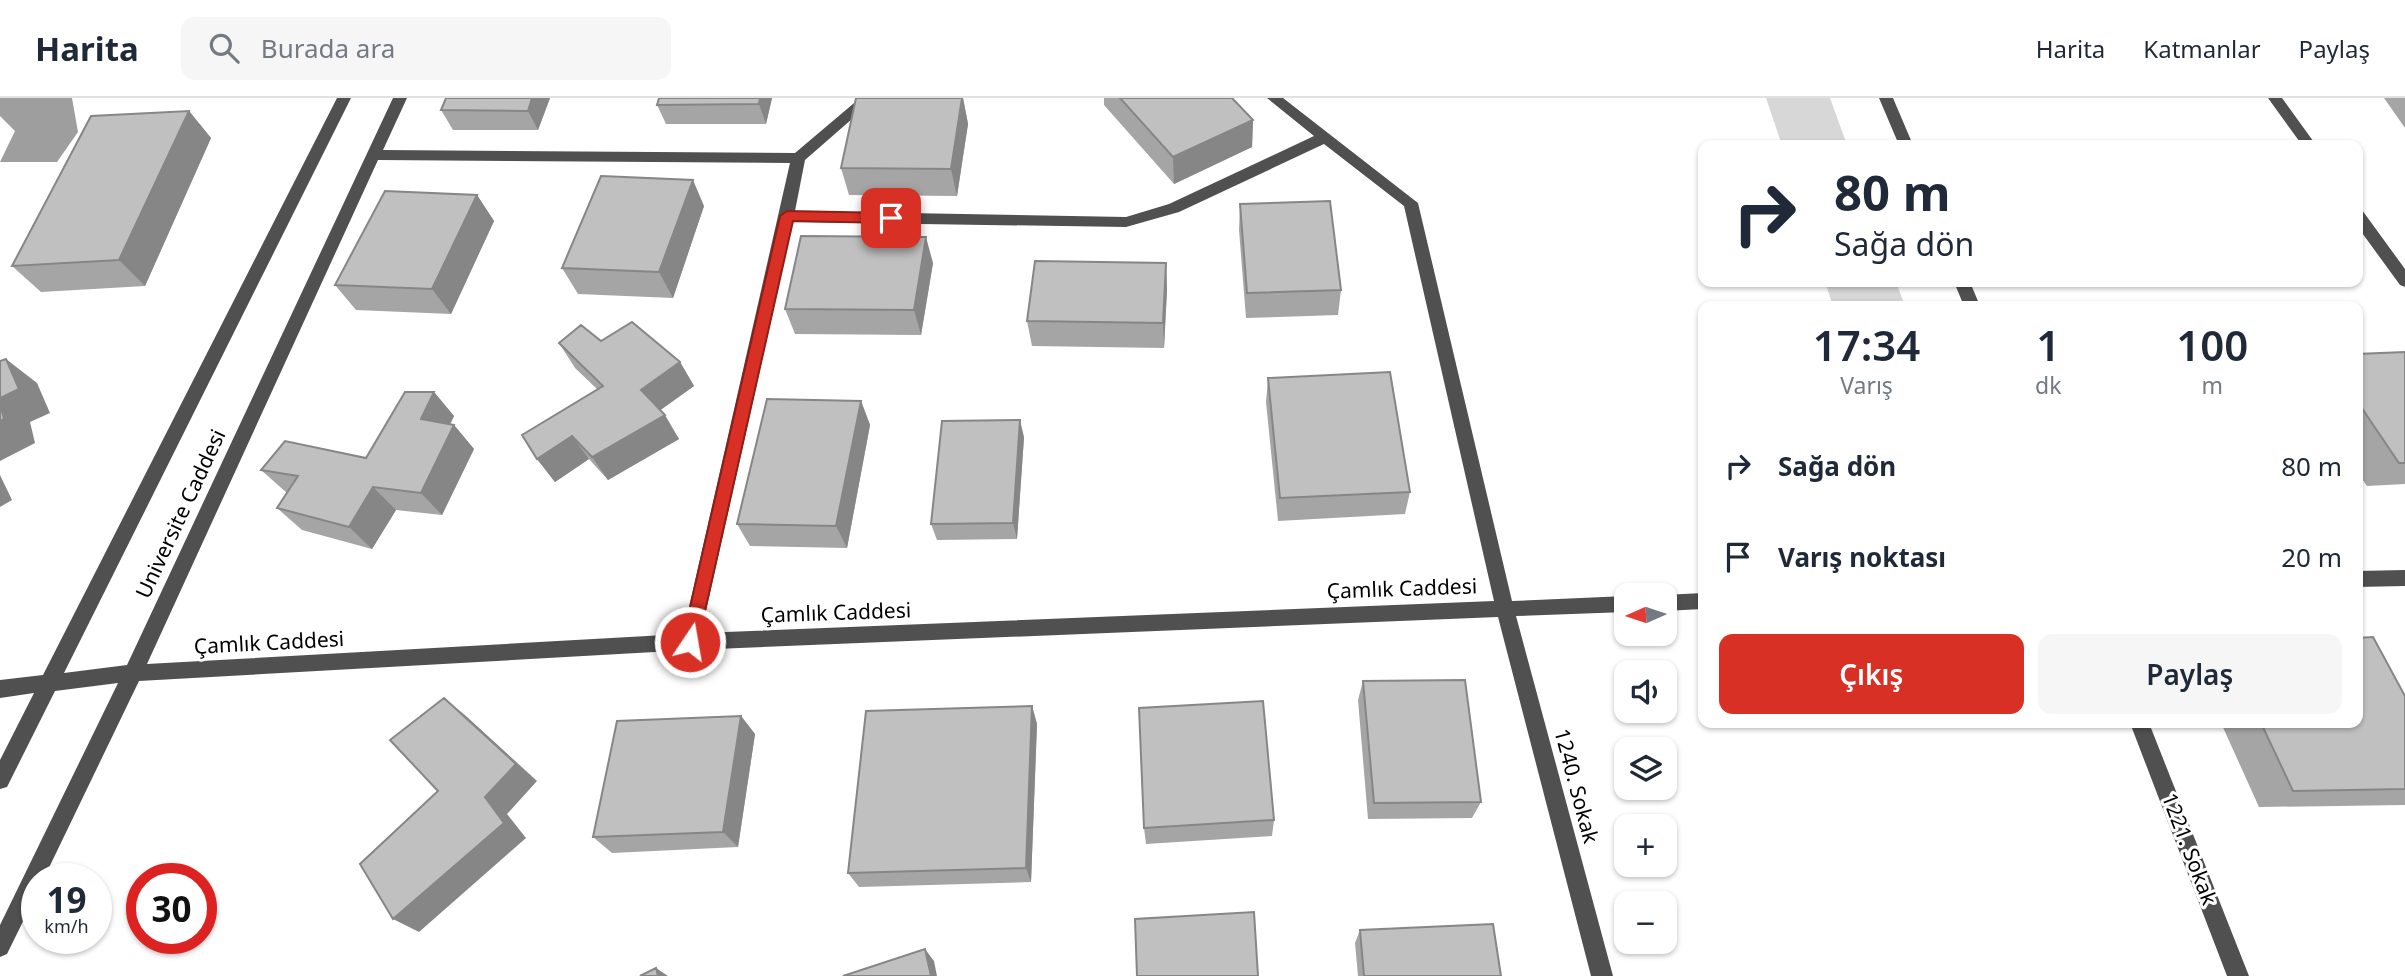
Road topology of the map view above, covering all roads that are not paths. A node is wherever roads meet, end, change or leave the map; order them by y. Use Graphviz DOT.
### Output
graph roads {
  1 [pos="344,98"];
  2 [pos="400,98"];
  3 [pos="869,98"];
  4 [pos="1274,98"];
  5 [pos="1886,98"];
  6 [pos="2276,98"];
  7 [pos="1325,137"];
  8 [pos="1904,140"];
  9 [pos="2305,140"];
  10 [pos="373,155"];
  11 [pos="798,158"];
  12 [pos="787,216"];
  13 [pos="2363,222"];
  14 [pos="2405,281"];
  15 [pos="2405,578"];
  16 [pos="2363,579"];
  17 [pos="1698,601"];
  18 [pos="1677,602"];
  19 [pos="1614,604"];
  20 [pos="1505,608"];
  21 [pos="690,642"];
  22 [pos="133,673"];
  23 [pos="49,684"];
  24 [pos="0,689"];
  25 [pos="2142,728"];
  26 [pos="0,780"];
  27 [pos="0,947"];
  28 [pos="1602,976"];
  29 [pos="2238,976"];
  1 -- 23 [label="street, Universite Caddesi"];
  2 -- 10 [label="street, Universite Caddesi"];
  3 -- 11 [label="street"];
  4 -- 7 [label="street, 1240. Sokak"];
  5 -- 8 [label="street"];
  6 -- 9 [label="street"];
  7 -- 12 [label="street"];
  7 -- 20 [label="street, 1240. Sokak"];
  10 -- 11 [label="street"];
  10 -- 22 [label="street, Universite Caddesi"];
  11 -- 12 [label="street"];
  12 -- 21 [label="street"];
  13 -- 14 [label="street"];
  15 -- 16 [label="street"];
  17 -- 18 [label="street"];
  19 -- 20 [label="street, Çamlık Caddesi"];
  20 -- 21 [label="street, Çamlık Caddesi"];
  20 -- 28 [label="street, 1240. Sokak"];
  21 -- 22 [label="street, Çamlık Caddesi"];
  22 -- 23 [label="street, Çamlık Caddesi"];
  22 -- 27 [label="street, Universite Caddesi"];
  23 -- 24 [label="street, Çamlık Caddesi"];
  23 -- 26 [label="street, Universite Caddesi"];
  25 -- 29 [label="street, 1221. Sokak"];
}
